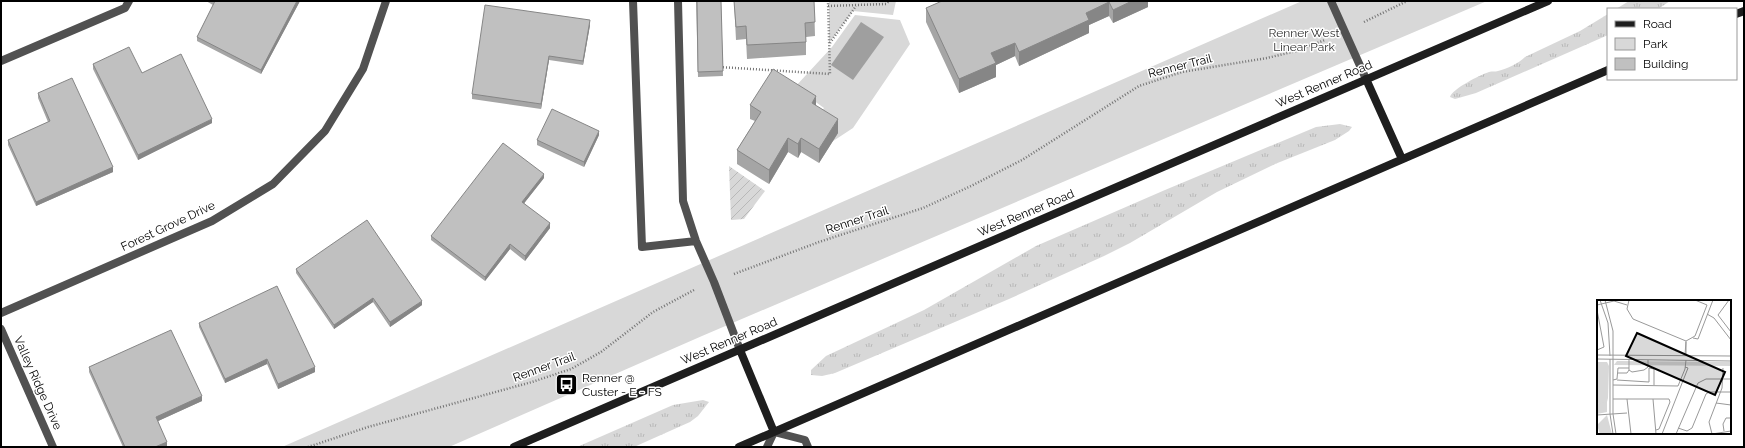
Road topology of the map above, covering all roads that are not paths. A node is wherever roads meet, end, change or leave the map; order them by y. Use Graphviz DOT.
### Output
graph roads {
  1 [pos="129,1"];
  2 [pos="386,1"];
  3 [pos="633,1"];
  4 [pos="678,1"];
  5 [pos="1331,1"];
  6 [pos="1548,1"];
  7 [pos="1,61"];
  8 [pos="1607,70"];
  9 [pos="1366,79"];
  10 [pos="1402,160"];
  11 [pos="696,241"];
  12 [pos="1,313"];
  13 [pos="1,329"];
  14 [pos="740,350"];
  15 [pos="774,432"];
  16 [pos="53,447"];
  17 [pos="514,447"];
  18 [pos="739,447"];
  19 [pos="767,447"];
  20 [pos="808,447"];
  1 -- 7 [label="street"];
  2 -- 12 [label="street, Forest Grove Drive"];
  3 -- 11 [label="street"];
  4 -- 11 [label="street"];
  5 -- 9 [label="street"];
  6 -- 9 [label="main road, West Renner Road"];
  8 -- 10 [label="main road"];
  9 -- 10 [label="main road"];
  9 -- 14 [label="main road, West Renner Road"];
  10 -- 15 [label="main road"];
  11 -- 14 [label="street"];
  13 -- 16 [label="street, Valley Ridge Drive"];
  14 -- 15 [label="main road"];
  14 -- 17 [label="main road, West Renner Road"];
  15 -- 18 [label="main road"];
  15 -- 19 [label="street"];
  15 -- 20 [label="street"];
}
